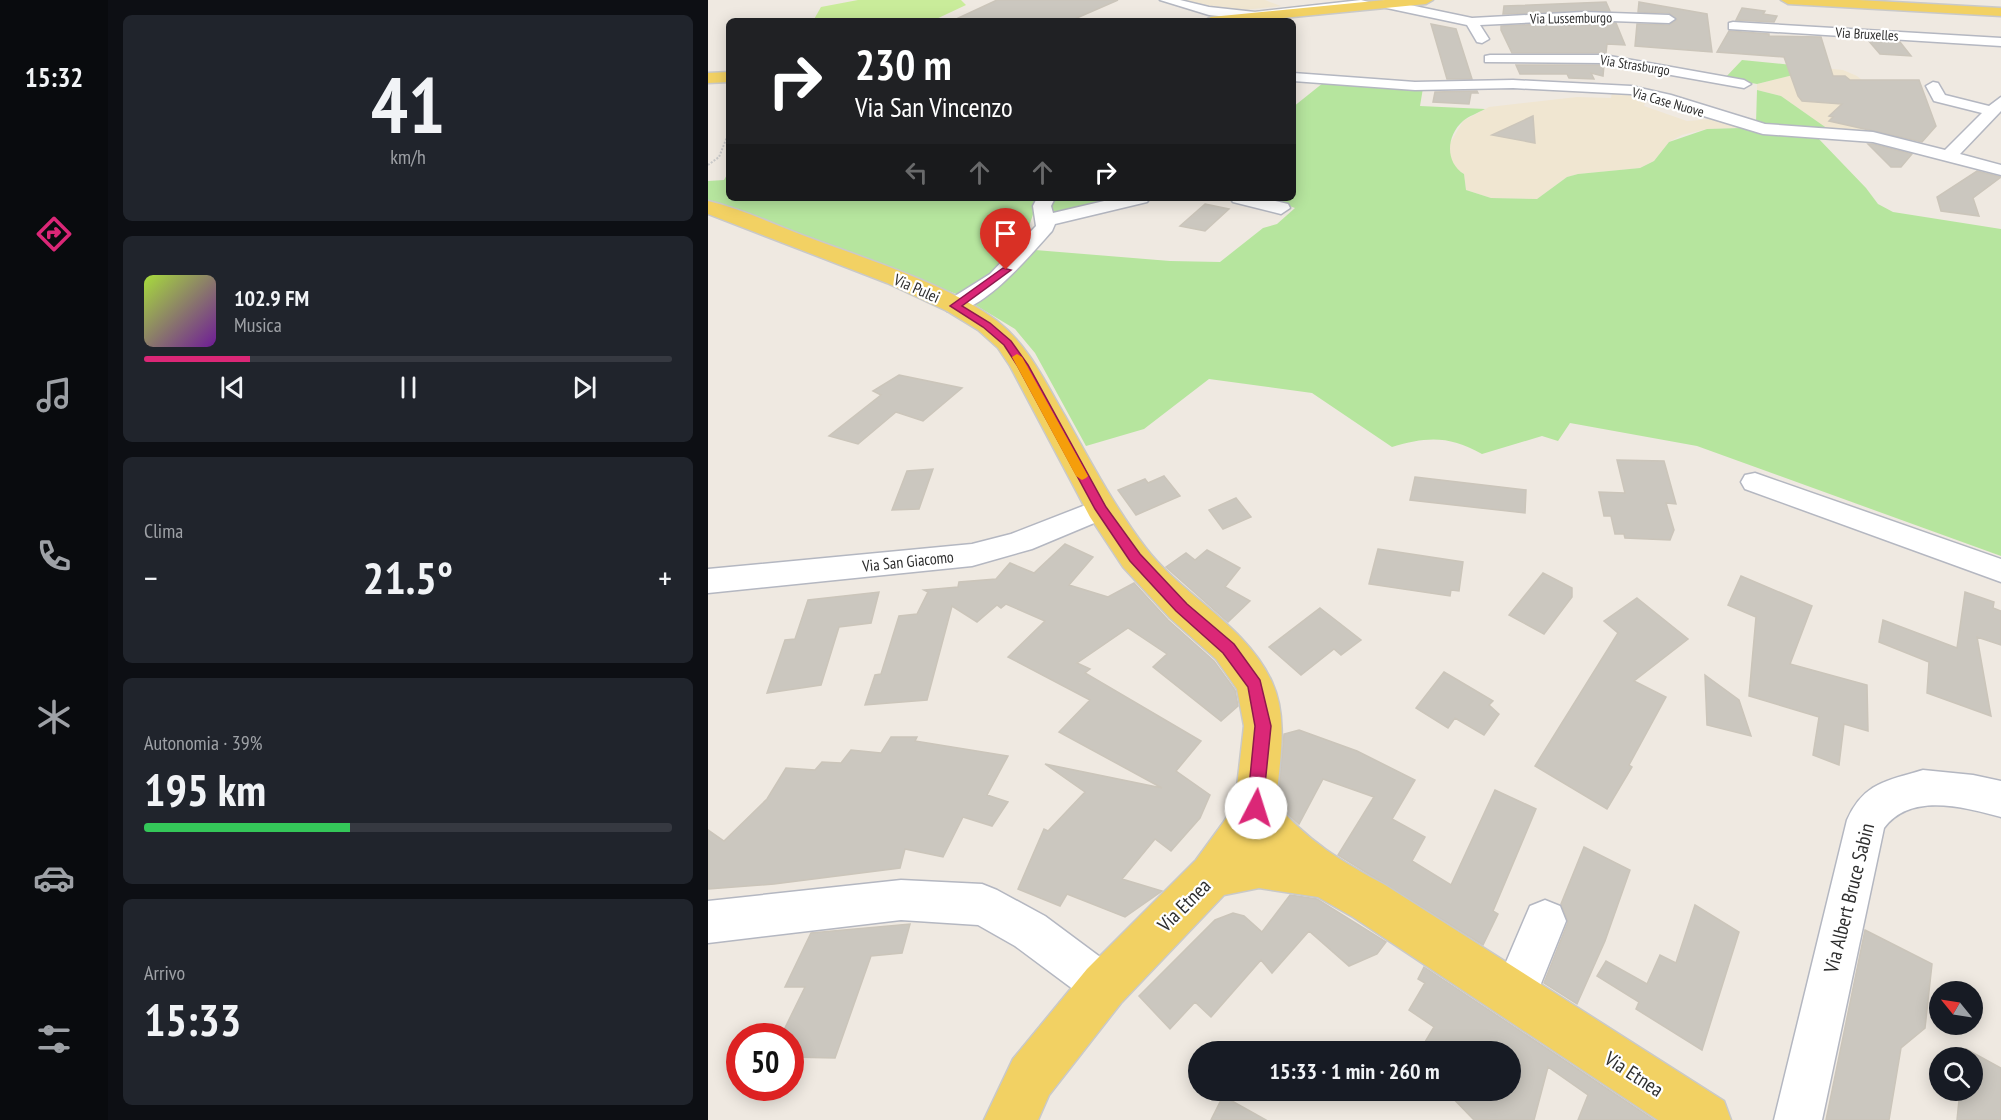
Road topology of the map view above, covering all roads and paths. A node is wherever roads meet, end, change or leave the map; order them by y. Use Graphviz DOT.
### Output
graph roads {
  1 [pos="1166,0"];
  2 [pos="1189,0"];
  3 [pos="1304,0"];
  4 [pos="1426,0"];
  5 [pos="1788,0"];
  6 [pos="1371,3"];
  7 [pos="1318,6"];
  8 [pos="2001,12"];
  9 [pos="1249,17"];
  10 [pos="1669,19"];
  11 [pos="1472,22"];
  12 [pos="1732,26"];
  13 [pos="2001,42"];
  14 [pos="1490,59"];
  15 [pos="726,77"];
  16 [pos="1296,77"];
  17 [pos="708,78"];
  18 [pos="1513,84"];
  19 [pos="1743,84"];
  20 [pos="1933,86"];
  21 [pos="1997,107"];
  22 [pos="726,140"];
  23 [pos="1949,156"];
  24 [pos="708,165"];
  25 [pos="2001,170"];
  26 [pos="1044,201"];
  27 [pos="1128,201"];
  28 [pos="1252,201"];
  29 [pos="708,207"];
  30 [pos="1281,208"];
  31 [pos="1046,220"];
  32 [pos="955,306"];
  33 [pos="1755,482"];
  34 [pos="1101,509"];
  35 [pos="2001,571"];
  36 [pos="708,581"];
  37 [pos="2001,799"];
  38 [pos="1256,808"];
  39 [pos="1212,876"];
  40 [pos="1324,876"];
  41 [pos="1545,921"];
  42 [pos="708,922"];
  43 [pos="1104,986"];
  44 [pos="1514,995"];
  45 [pos="1010,1120"];
  46 [pos="1705,1120"];
  47 [pos="1798,1120"];
  1 -- 9 [label="street"];
  2 -- 9 [label="street"];
  3 -- 7 [label="street"];
  4 -- 6 [label="main road"];
  5 -- 8 [label="main road"];
  6 -- 7 [label="street, Via Lussemburgo"];
  6 -- 9 [label="main road"];
  6 -- 11 [label="street, Via Lussemburgo"];
  7 -- 9 [label="street, Via Lussemburgo"];
  10 -- 11 [label="street, Via Lussemburgo"];
  11 -- 14 [label="street"];
  12 -- 13 [label="street, Via Bruxelles"];
  14 -- 18 [label="street"];
  14 -- 19 [label="street, Via Strasburgo"];
  15 -- 17 [label="main road"];
  16 -- 18 [label="street, Via Case Nuove"];
  18 -- 23 [label="street, Via Case Nuove"];
  20 -- 21 [label="street"];
  21 -- 23 [label="street"];
  22 -- 24 [label="path"];
  23 -- 25 [label="street, Via Case Nuove"];
  26 -- 31 [label="street"];
  27 -- 31 [label="street"];
  28 -- 30 [label="street"];
  29 -- 32 [label="main road, Via Pulei"];
  31 -- 32 [label="street"];
  32 -- 34 [label="main road, Via Pulei"];
  33 -- 35 [label="street"];
  34 -- 36 [label="street, Via San Giacomo"];
  34 -- 38 [label="main road, Via Pulei"];
  37 -- 47 [label="street, Via Albert Bruce Sabin"];
  38 -- 39 [label="main road"];
  38 -- 40 [label="main road"];
  39 -- 40 [label="main road, Via Etnea"];
  39 -- 43 [label="main road, Via Etnea"];
  40 -- 44 [label="main road, Via Etnea"];
  41 -- 44 [label="street"];
  42 -- 43 [label="street"];
  43 -- 45 [label="main road, Via Etnea"];
  44 -- 46 [label="main road, Via Etnea"];
}
